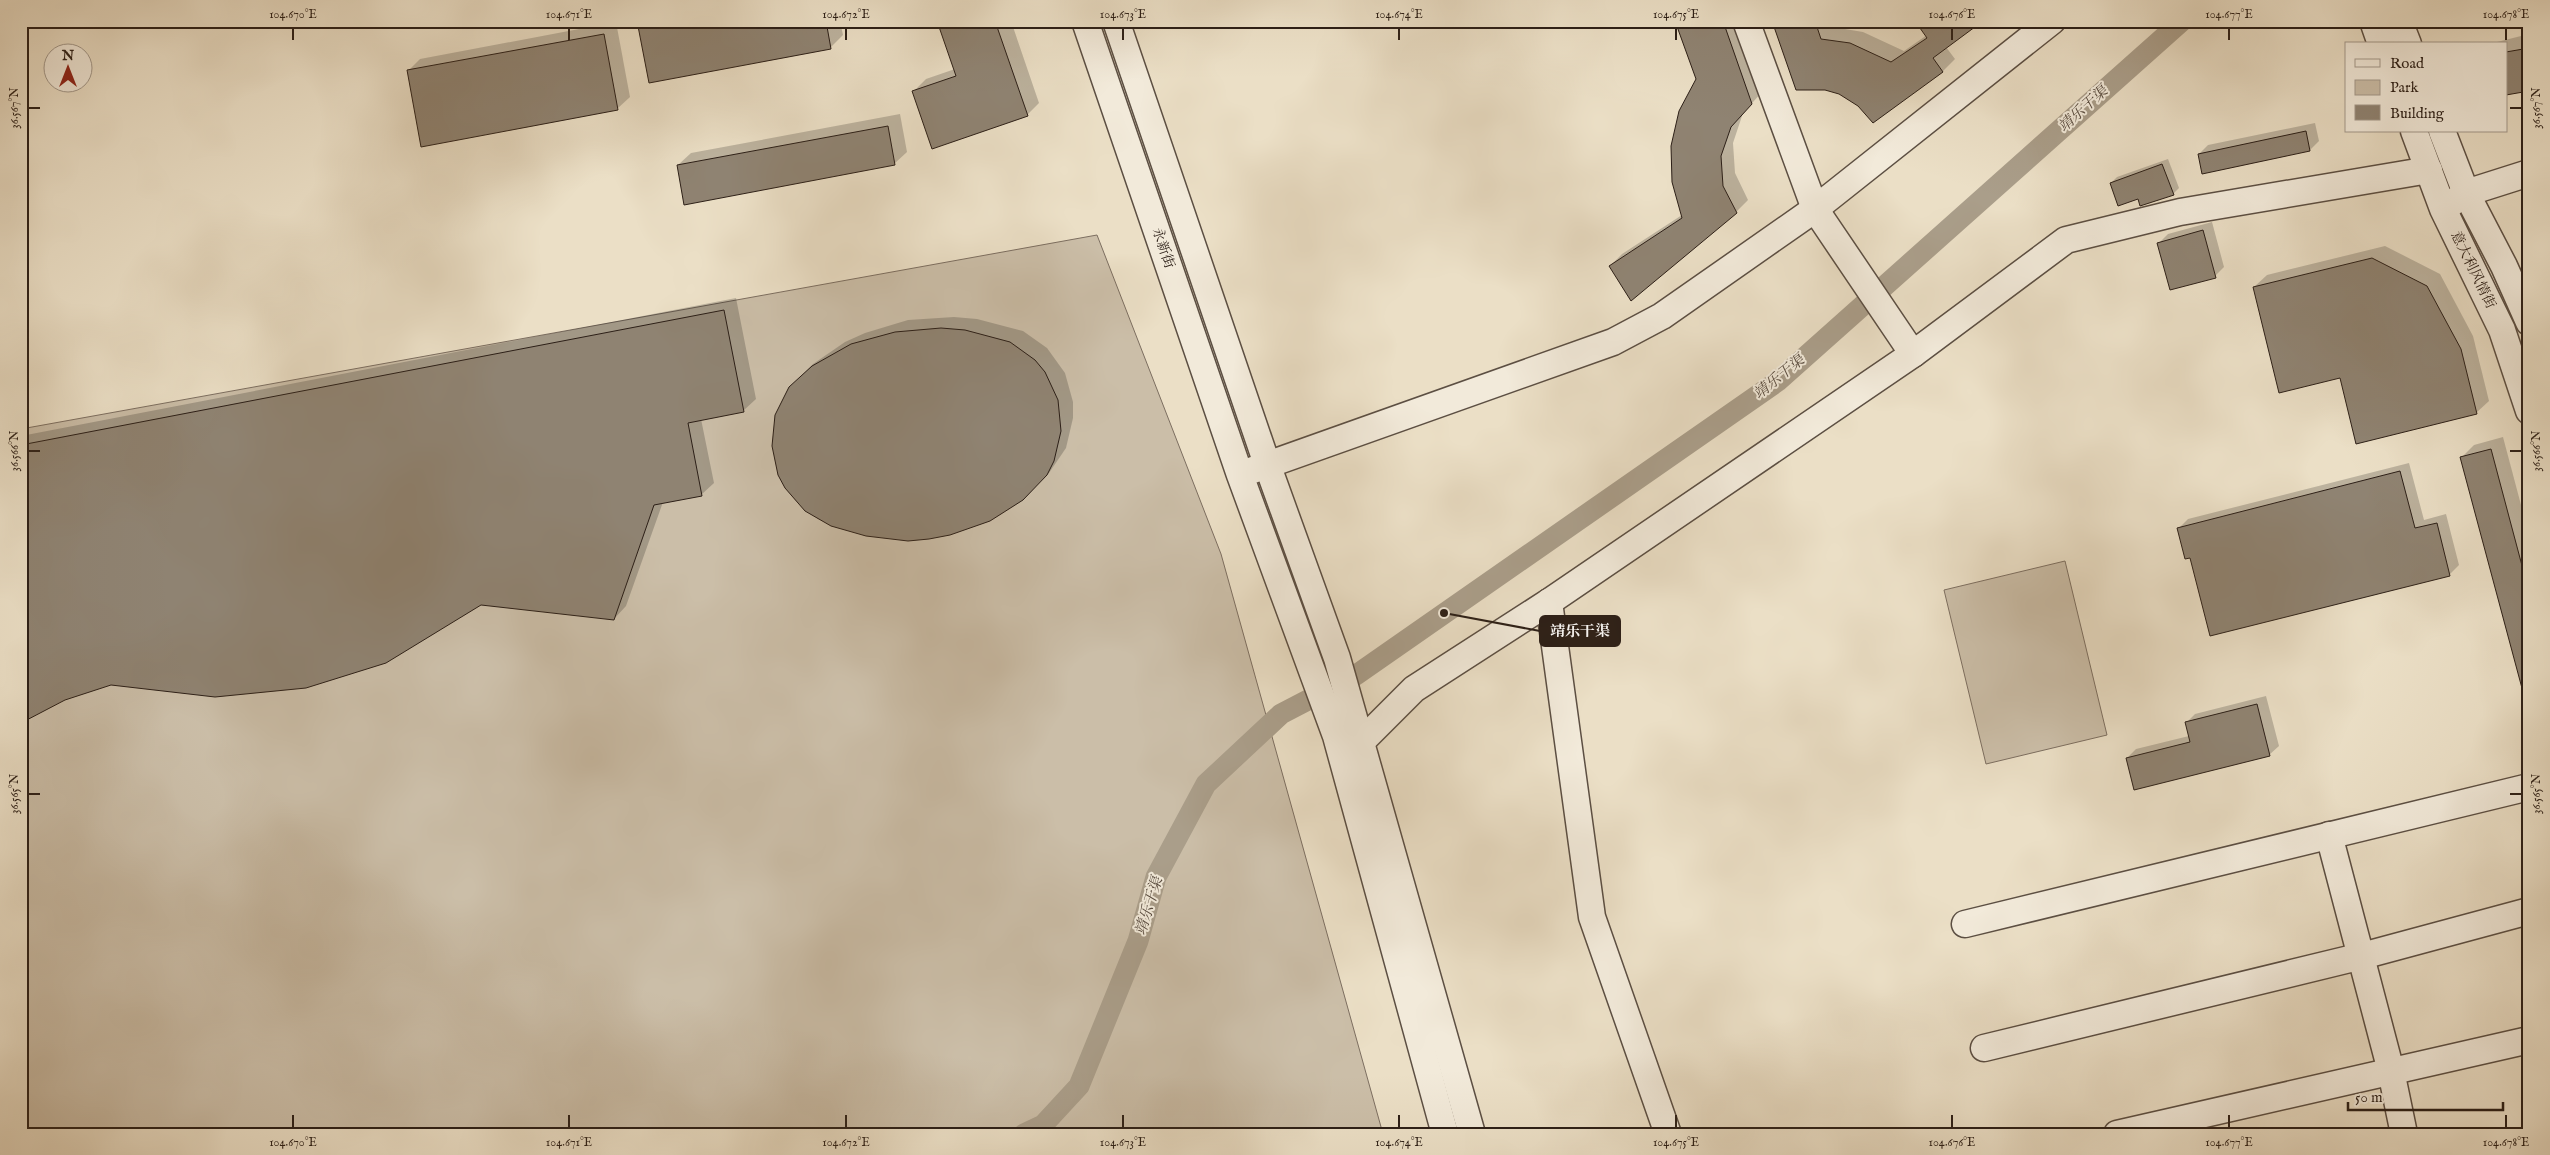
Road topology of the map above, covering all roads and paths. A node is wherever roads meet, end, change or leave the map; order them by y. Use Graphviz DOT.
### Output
graph roads {
  1 [pos="1085,21"];
  2 [pos="1116,21"];
  3 [pos="1746,21"];
  4 [pos="2052,21"];
  5 [pos="2373,21"];
  6 [pos="2399,21"];
  7 [pos="2380,42"];
  8 [pos="2407,42"];
  9 [pos="2414,132"];
  10 [pos="2442,132"];
  11 [pos="2429,170"];
  12 [pos="2529,173"];
  13 [pos="2466,193"];
  14 [pos="1815,209"];
  15 [pos="2443,209"];
  16 [pos="2528,317"];
  17 [pos="1913,354"];
  18 [pos="2529,411"];
  19 [pos="1268,464"];
  20 [pos="1240,476"];
  21 [pos="1549,602"];
  22 [pos="1351,734"];
  23 [pos="2529,786"];
  24 [pos="2329,835"];
  25 [pos="2529,911"];
  26 [pos="1966,924"];
  27 [pos="2362,956"];
  28 [pos="2529,1040"];
  29 [pos="1984,1048"];
  30 [pos="2391,1071"];
  31 [pos="1445,1134"];
  32 [pos="1472,1134"];
  33 [pos="1668,1134"];
  34 [pos="2117,1134"];
  35 [pos="2404,1134"];
  1 -- 20 [label="street, 永新街"];
  2 -- 19 [label="street, 永新街"];
  3 -- 14 [label="street"];
  4 -- 14 [label="street"];
  5 -- 7 [label="street"];
  6 -- 8 [label="street"];
  9 -- 11 [label="street, 意大利风情街"];
  10 -- 13 [label="street, 意大利风情街"];
  11 -- 15 [label="street, 意大利风情街"];
  11 -- 17 [label="street"];
  12 -- 13 [label="street"];
  13 -- 15 [label="street"];
  13 -- 16 [label="street, 意大利风情街"];
  14 -- 17 [label="street"];
  14 -- 19 [label="street"];
  15 -- 18 [label="street, 意大利风情街"];
  17 -- 21 [label="street"];
  19 -- 20 [label="street"];
  19 -- 22 [label="street, 永新街"];
  20 -- 22 [label="street, 永新街"];
  21 -- 22 [label="street"];
  21 -- 33 [label="street"];
  22 -- 31 [label="street"];
  22 -- 32 [label="street"];
  23 -- 24 [label="street"];
  24 -- 26 [label="street"];
  24 -- 27 [label="street"];
  25 -- 27 [label="street"];
  27 -- 29 [label="street"];
  27 -- 30 [label="street"];
  28 -- 30 [label="street"];
  30 -- 34 [label="street"];
  30 -- 35 [label="street"];
}
